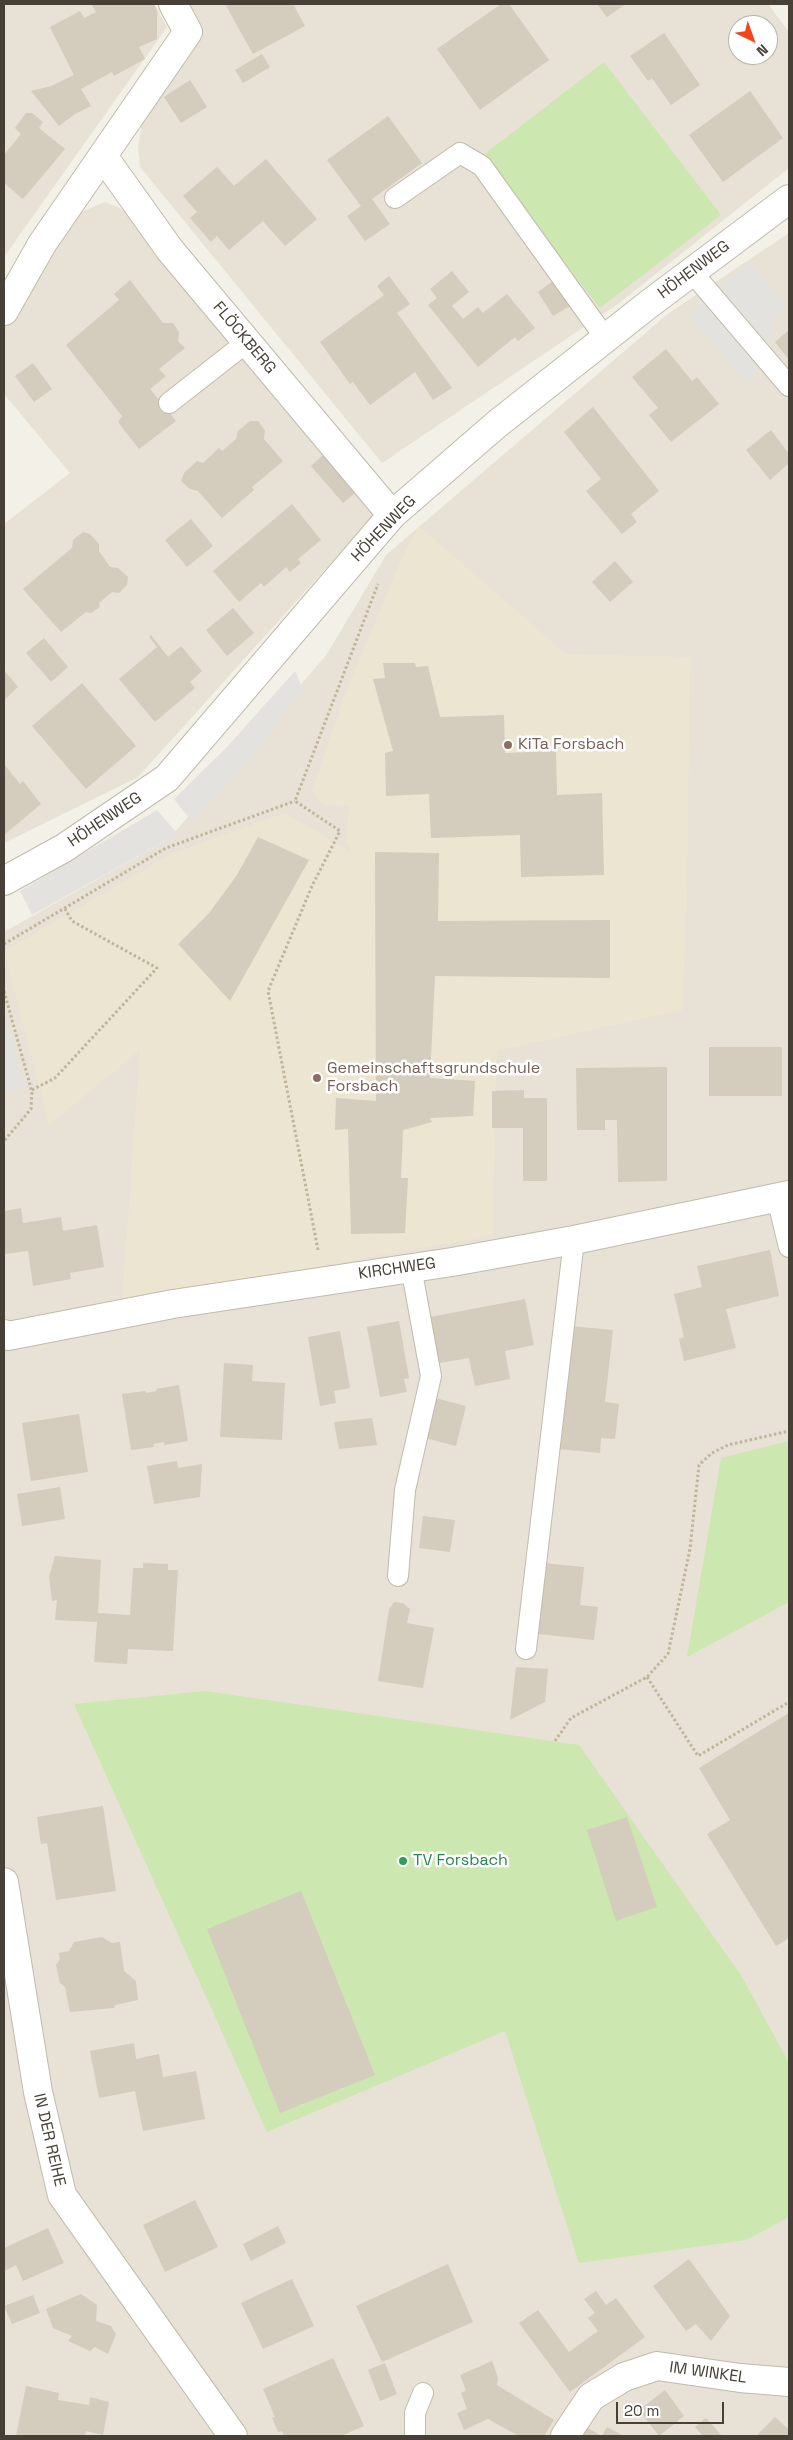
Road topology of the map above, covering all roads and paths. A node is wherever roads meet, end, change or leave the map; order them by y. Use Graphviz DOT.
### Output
graph roads {
  1 [pos="172,4"];
  2 [pos="103,156"];
  3 [pos="395,198"];
  4 [pos="789,199"];
  5 [pos="691,271"];
  6 [pos="4,311"];
  7 [pos="606,339"];
  8 [pos="248,342"];
  9 [pos="789,386"];
  10 [pos="169,403"];
  11 [pos="392,515"];
  12 [pos="378,583"];
  13 [pos="295,800"];
  14 [pos="4,881"];
  15 [pos="64,908"];
  16 [pos="4,944"];
  17 [pos="4,991"];
  18 [pos="32,1090"];
  19 [pos="4,1141"];
  20 [pos="783,1197"];
  21 [pos="574,1240"];
  22 [pos="789,1247"];
  23 [pos="411,1267"];
  24 [pos="323,1280"];
  25 [pos="4,1334"];
  26 [pos="789,1431"];
  27 [pos="398,1576"];
  28 [pos="526,1649"];
  29 [pos="647,1677"];
  30 [pos="789,1702"];
  31 [pos="555,1742"];
  32 [pos="4,1882"];
  33 [pos="789,2382"];
  34 [pos="423,2393"];
  35 [pos="232,2436"];
  36 [pos="416,2436"];
  37 [pos="565,2436"];
  1 -- 2 [label="street"];
  2 -- 6 [label="street"];
  2 -- 8 [label="street, FLÖCKBERG"];
  3 -- 7 [label="lane"];
  4 -- 5 [label="street, HÖHENWEG"];
  5 -- 7 [label="street, HÖHENWEG"];
  5 -- 9 [label="lane"];
  7 -- 11 [label="street, HÖHENWEG"];
  8 -- 10 [label="lane"];
  8 -- 11 [label="street, FLÖCKBERG"];
  11 -- 14 [label="street, HÖHENWEG"];
  12 -- 13 [label="path"];
  13 -- 15 [label="path"];
  13 -- 24 [label="path"];
  15 -- 16 [label="path"];
  15 -- 18 [label="path"];
  17 -- 18 [label="path"];
  18 -- 19 [label="path"];
  20 -- 21 [label="street, KIRCHWEG"];
  20 -- 22 [label="lane"];
  21 -- 23 [label="street, KIRCHWEG"];
  21 -- 28 [label="lane"];
  23 -- 24 [label="street, KIRCHWEG"];
  23 -- 27 [label="lane"];
  24 -- 25 [label="street, KIRCHWEG"];
  26 -- 29 [label="path"];
  29 -- 30 [label="path"];
  29 -- 31 [label="path"];
  32 -- 35 [label="street, IN DER REIHE"];
  33 -- 37 [label="street, IM WINKEL"];
  34 -- 36 [label="lane"];
}
